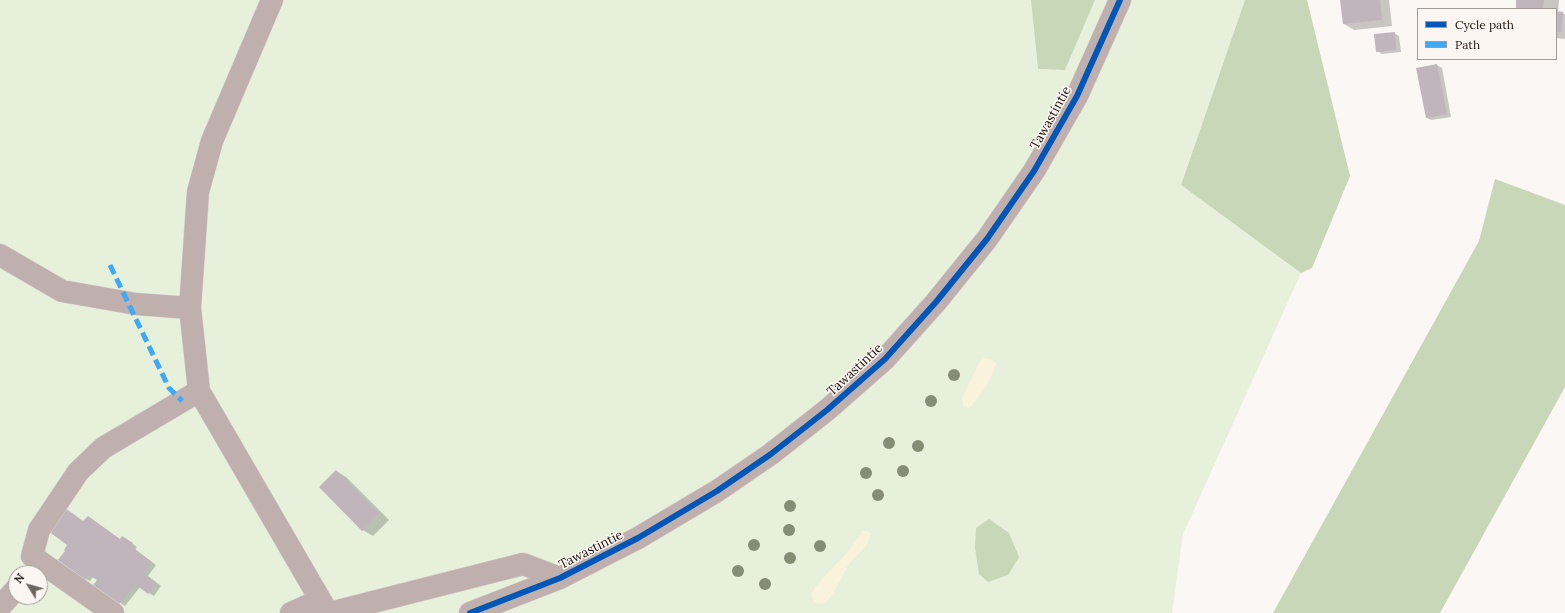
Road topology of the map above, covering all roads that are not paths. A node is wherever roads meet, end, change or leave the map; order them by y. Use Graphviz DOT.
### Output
graph roads {
  1 [pos="272,0"];
  2 [pos="1120,0"];
  3 [pos="0,255"];
  4 [pos="190,308"];
  5 [pos="199,391"];
  6 [pos="35,565"];
  7 [pos="48,575"];
  8 [pos="560,578"];
  9 [pos="8,598"];
  10 [pos="0,607"];
  11 [pos="326,609"];
  12 [pos="114,613"];
  13 [pos="291,613"];
  14 [pos="470,613"];
  1 -- 4 [label="street"];
  2 -- 8 [label="street, Tawastintie"];
  3 -- 4 [label="street"];
  4 -- 5 [label="street"];
  5 -- 6 [label="street"];
  5 -- 11 [label="street"];
  7 -- 12 [label="street"];
  8 -- 11 [label="street"];
  8 -- 14 [label="street, Tawastintie"];
  9 -- 10 [label="street"];
  11 -- 13 [label="street"];
}
